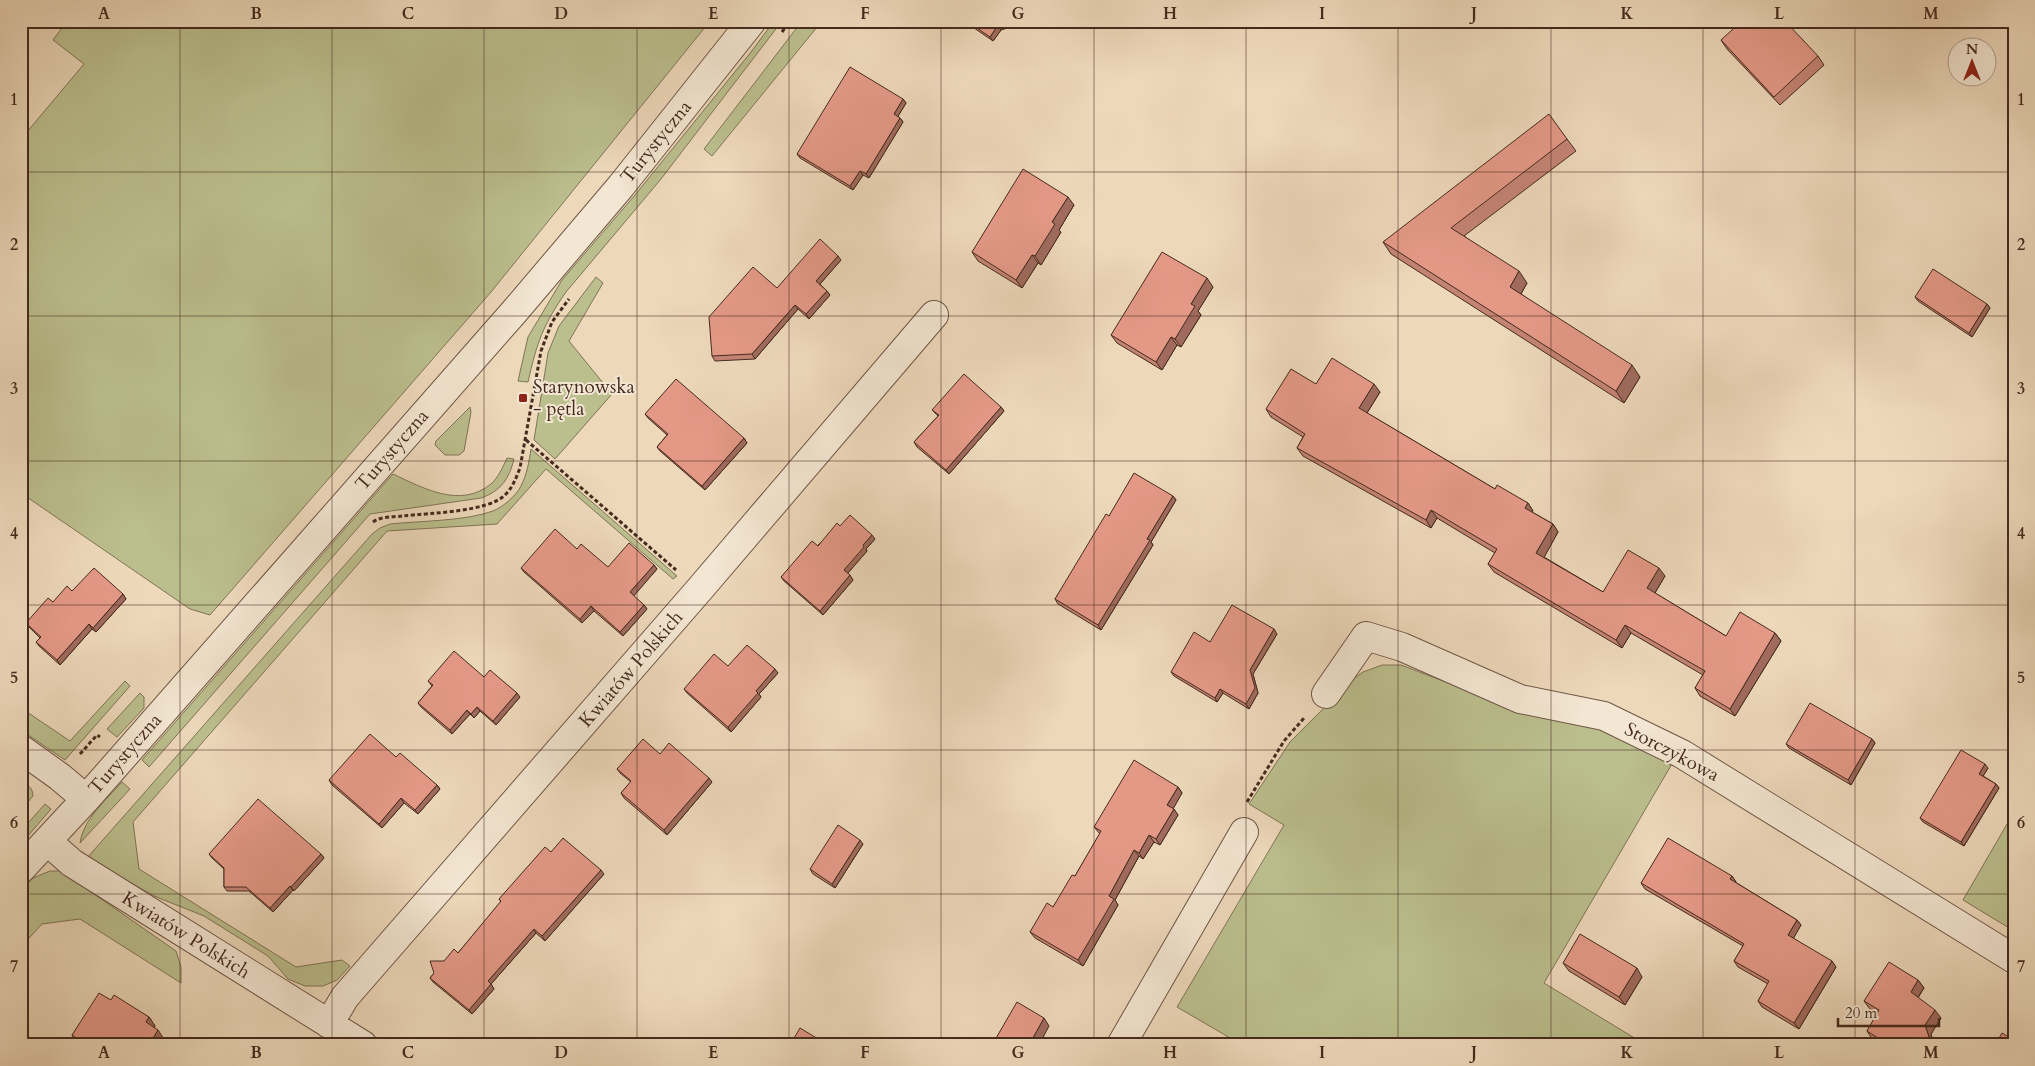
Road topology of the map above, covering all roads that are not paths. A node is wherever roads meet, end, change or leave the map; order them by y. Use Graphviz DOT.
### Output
graph roads {
  1 [pos="752,21"];
  2 [pos="934,315"];
  3 [pos="1326,694"];
  4 [pos="21,749"];
  5 [pos="86,799"];
  6 [pos="1244,832"];
  7 [pos="47,841"];
  8 [pos="21,869"];
  9 [pos="2014,959"];
  10 [pos="329,1024"];
  11 [pos="363,1045"];
  12 [pos="1121,1045"];
  1 -- 5 [label="street, Turystyczna"];
  2 -- 10 [label="street, Kwiatów Polskich"];
  3 -- 9 [label="street, Storczykowa"];
  4 -- 5 [label="street"];
  5 -- 7 [label="street, Turystyczna"];
  6 -- 12 [label="street"];
  7 -- 8 [label="street, Turystyczna"];
  7 -- 10 [label="street, Kwiatów Polskich"];
  10 -- 11 [label="street, Kwiatów Polskich"];
}
